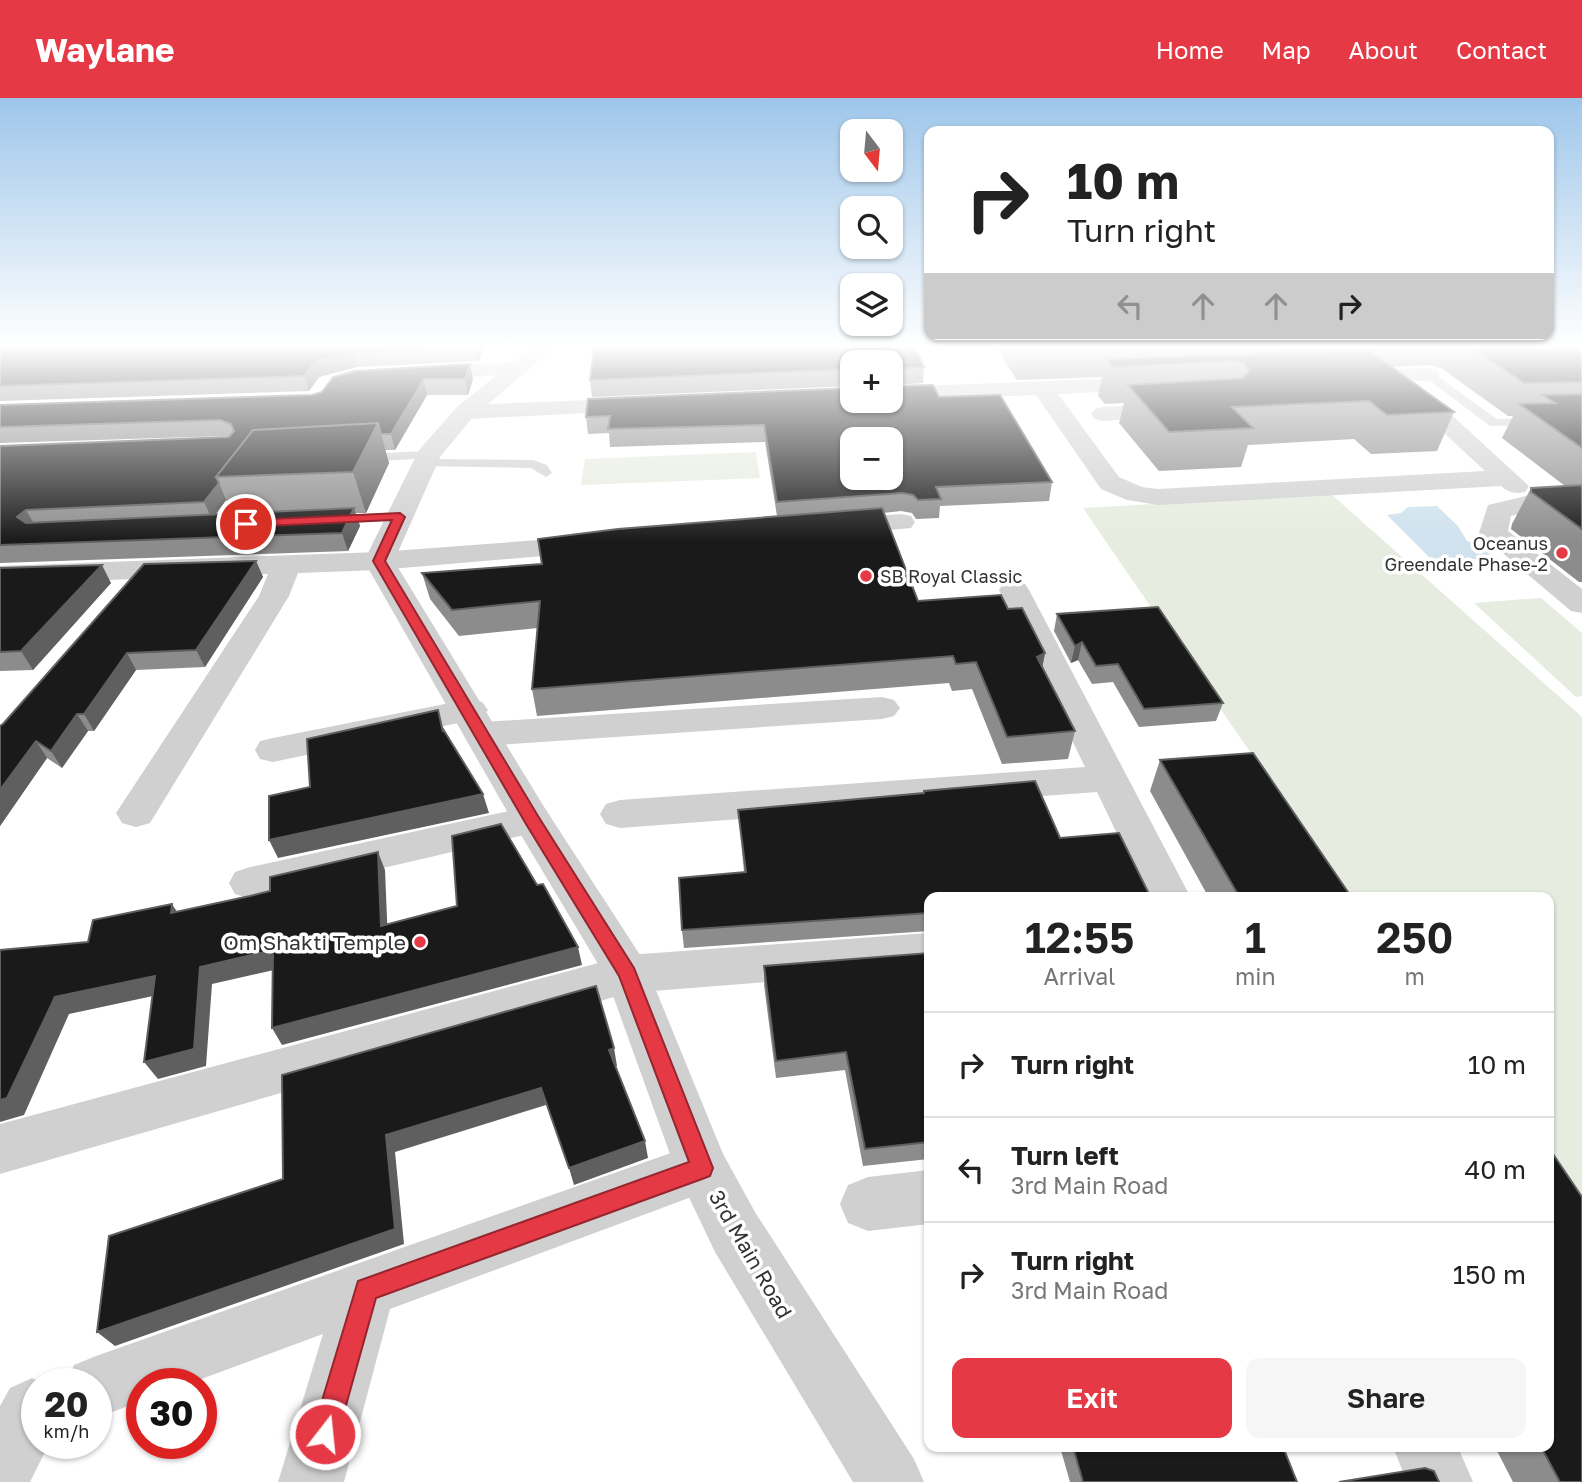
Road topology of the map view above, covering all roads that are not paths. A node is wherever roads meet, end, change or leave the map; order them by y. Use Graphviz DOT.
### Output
graph roads {
  1 [pos="465,412"];
  2 [pos="475,412"];
  3 [pos="1059,412"];
  4 [pos="1149,412"];
  5 [pos="1434,412"];
  6 [pos="1478,412"];
  7 [pos="1103,414"];
  8 [pos="1582,421"];
  9 [pos="346,458"];
  10 [pos="427,459"];
  11 [pos="546,473"];
  12 [pos="1504,478"];
  13 [pos="1582,500"];
  14 [pos="1538,501"];
  15 [pos="400,517"];
  16 [pos="314,520"];
  17 [pos="901,522"];
  18 [pos="805,529"];
  19 [pos="612,543"];
  20 [pos="379,561"];
  21 [pos="287,564"];
  22 [pos="143,569"];
  23 [pos="0,575"];
  24 [pos="1014,590"];
  25 [pos="116,600"];
  26 [pos="1582,604"];
  27 [pos="883,708"];
  28 [pos="476,722"];
  29 [pos="273,750"];
  30 [pos="1109,778"];
  31 [pos="136,813"];
  32 [pos="620,814"];
  33 [pos="532,820"];
  34 [pos="250,883"];
  35 [pos="1167,892"];
  36 [pos="924,951"];
  37 [pos="628,974"];
  38 [pos="0,1149"];
  39 [pos="702,1168"];
  40 [pos="924,1198"];
  41 [pos="868,1204"];
  42 [pos="366,1290"];
  43 [pos="112,1381"];
  44 [pos="21,1418"];
  45 [pos="1427,1452"];
  46 [pos="0,1473"];
  47 [pos="311,1482"];
  48 [pos="891,1482"];
  49 [pos="1440,1482"];
  1 -- 2 [label="street"];
  1 -- 10 [label="street"];
  3 -- 12 [label="street"];
  4 -- 7 [label="street"];
  5 -- 12 [label="street"];
  6 -- 8 [label="lane"];
  9 -- 10 [label="lane"];
  10 -- 11 [label="lane"];
  10 -- 15 [label="street"];
  12 -- 14 [label="street"];
  13 -- 14 [label="street"];
  14 -- 26 [label="street"];
  15 -- 16 [label="lane"];
  15 -- 20 [label="street"];
  17 -- 18 [label="street"];
  19 -- 20 [label="street"];
  20 -- 21 [label="street"];
  20 -- 28 [label="street, 3rd Main Road"];
  21 -- 22 [label="street"];
  21 -- 31 [label="street"];
  22 -- 23 [label="street"];
  22 -- 25 [label="street"];
  24 -- 30 [label="street"];
  27 -- 28 [label="street"];
  28 -- 29 [label="street"];
  28 -- 33 [label="street, 3rd Main Road"];
  30 -- 32 [label="street"];
  30 -- 35 [label="street"];
  33 -- 34 [label="street"];
  33 -- 37 [label="street, 3rd Main Road"];
  36 -- 37 [label="street"];
  37 -- 38 [label="street"];
  37 -- 39 [label="street, 3rd Main Road"];
  39 -- 42 [label="street"];
  39 -- 48 [label="street, 3rd Main Road"];
  40 -- 41 [label="street"];
  42 -- 43 [label="street"];
  42 -- 47 [label="street"];
  44 -- 46 [label="street"];
  45 -- 49 [label="street"];
}
